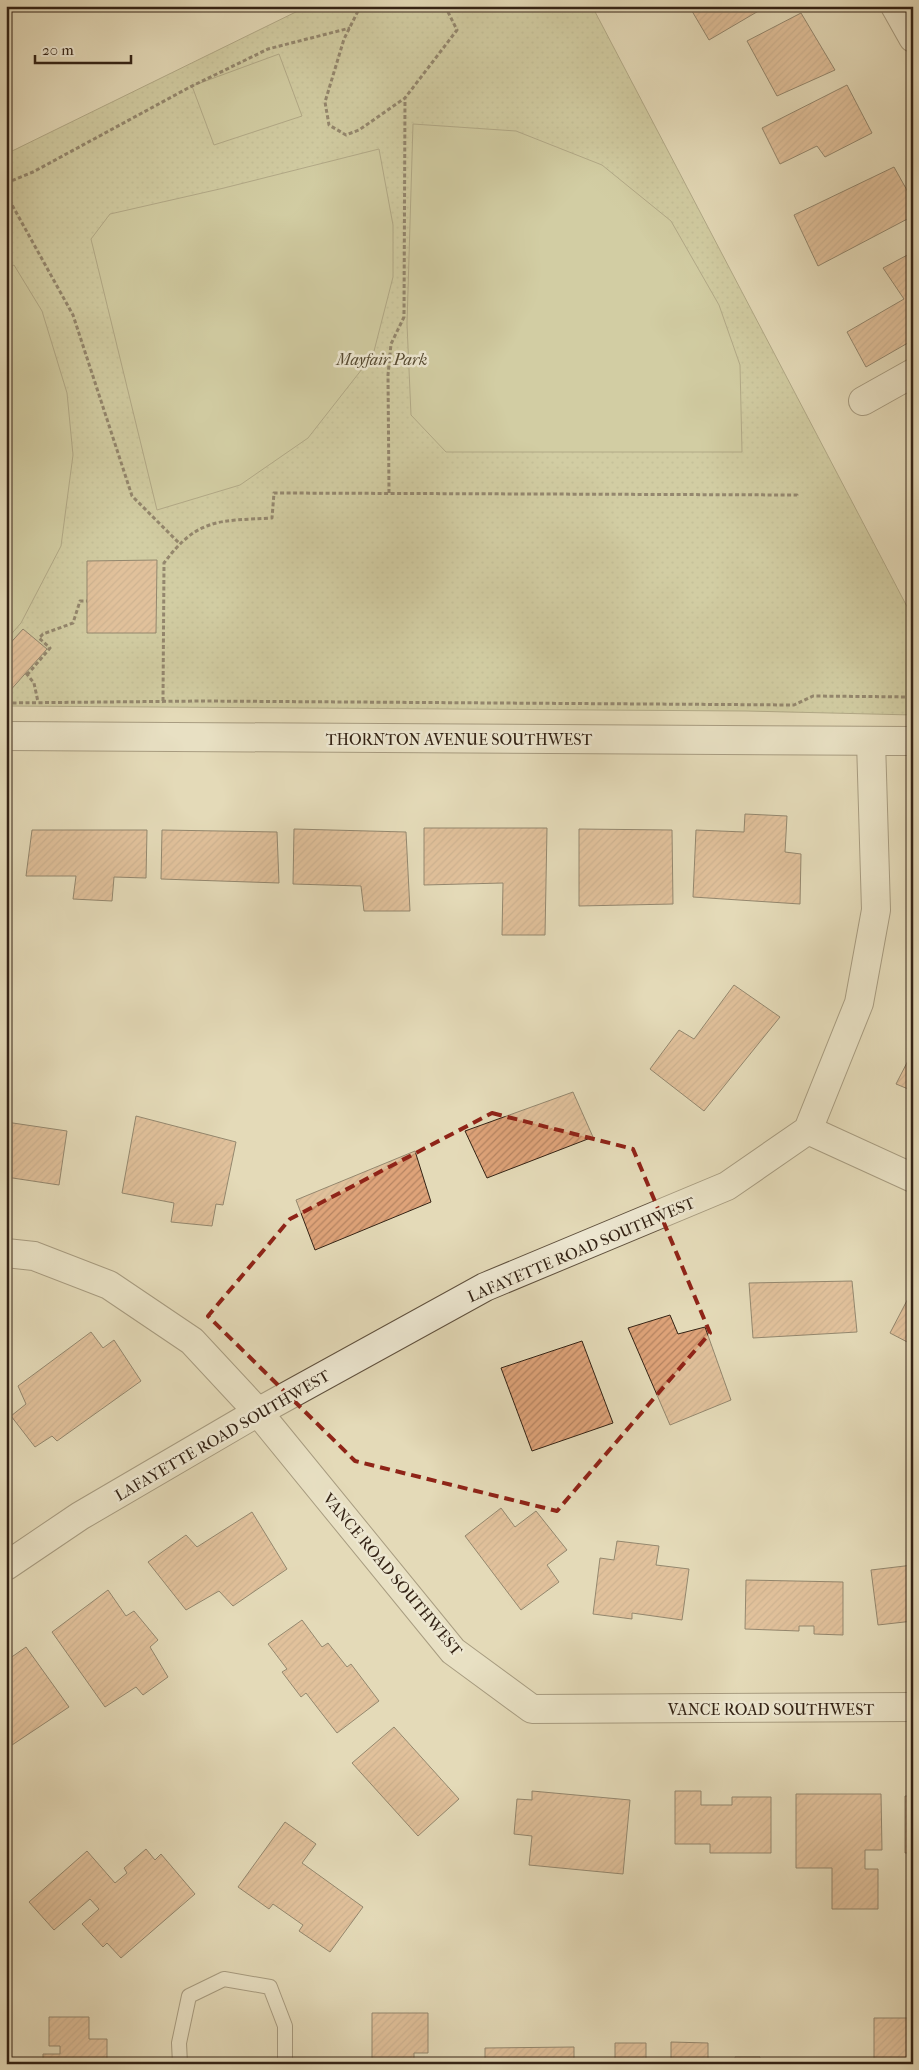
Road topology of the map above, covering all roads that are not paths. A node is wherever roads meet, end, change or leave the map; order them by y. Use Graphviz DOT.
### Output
graph roads {
  1 [pos="896,6"];
  2 [pos="913,38"];
  3 [pos="913,373"];
  4 [pos="863,401"];
  5 [pos="6,736"];
  6 [pos="871,741"];
  7 [pos="913,741"];
  8 [pos="808,1130"];
  9 [pos="913,1178"];
  10 [pos="6,1254"];
  11 [pos="258,1412"];
  12 [pos="6,1566"];
  13 [pos="913,1707"];
  14 [pos="180,2064"];
  15 [pos="285,2064"];
  1 -- 2 [label="street"];
  3 -- 4 [label="street"];
  5 -- 6 [label="street, THORNTON AVENUE SOUTHWEST"];
  6 -- 7 [label="street, THORNTON AVENUE SOUTHWEST"];
  6 -- 8 [label="street"];
  8 -- 9 [label="street"];
  8 -- 11 [label="street, LAFAYETTE ROAD SOUTHWEST"];
  10 -- 11 [label="street, VANCE ROAD SOUTHWEST"];
  11 -- 12 [label="street, LAFAYETTE ROAD SOUTHWEST"];
  11 -- 13 [label="street, VANCE ROAD SOUTHWEST"];
  14 -- 15 [label="lane"];
}
